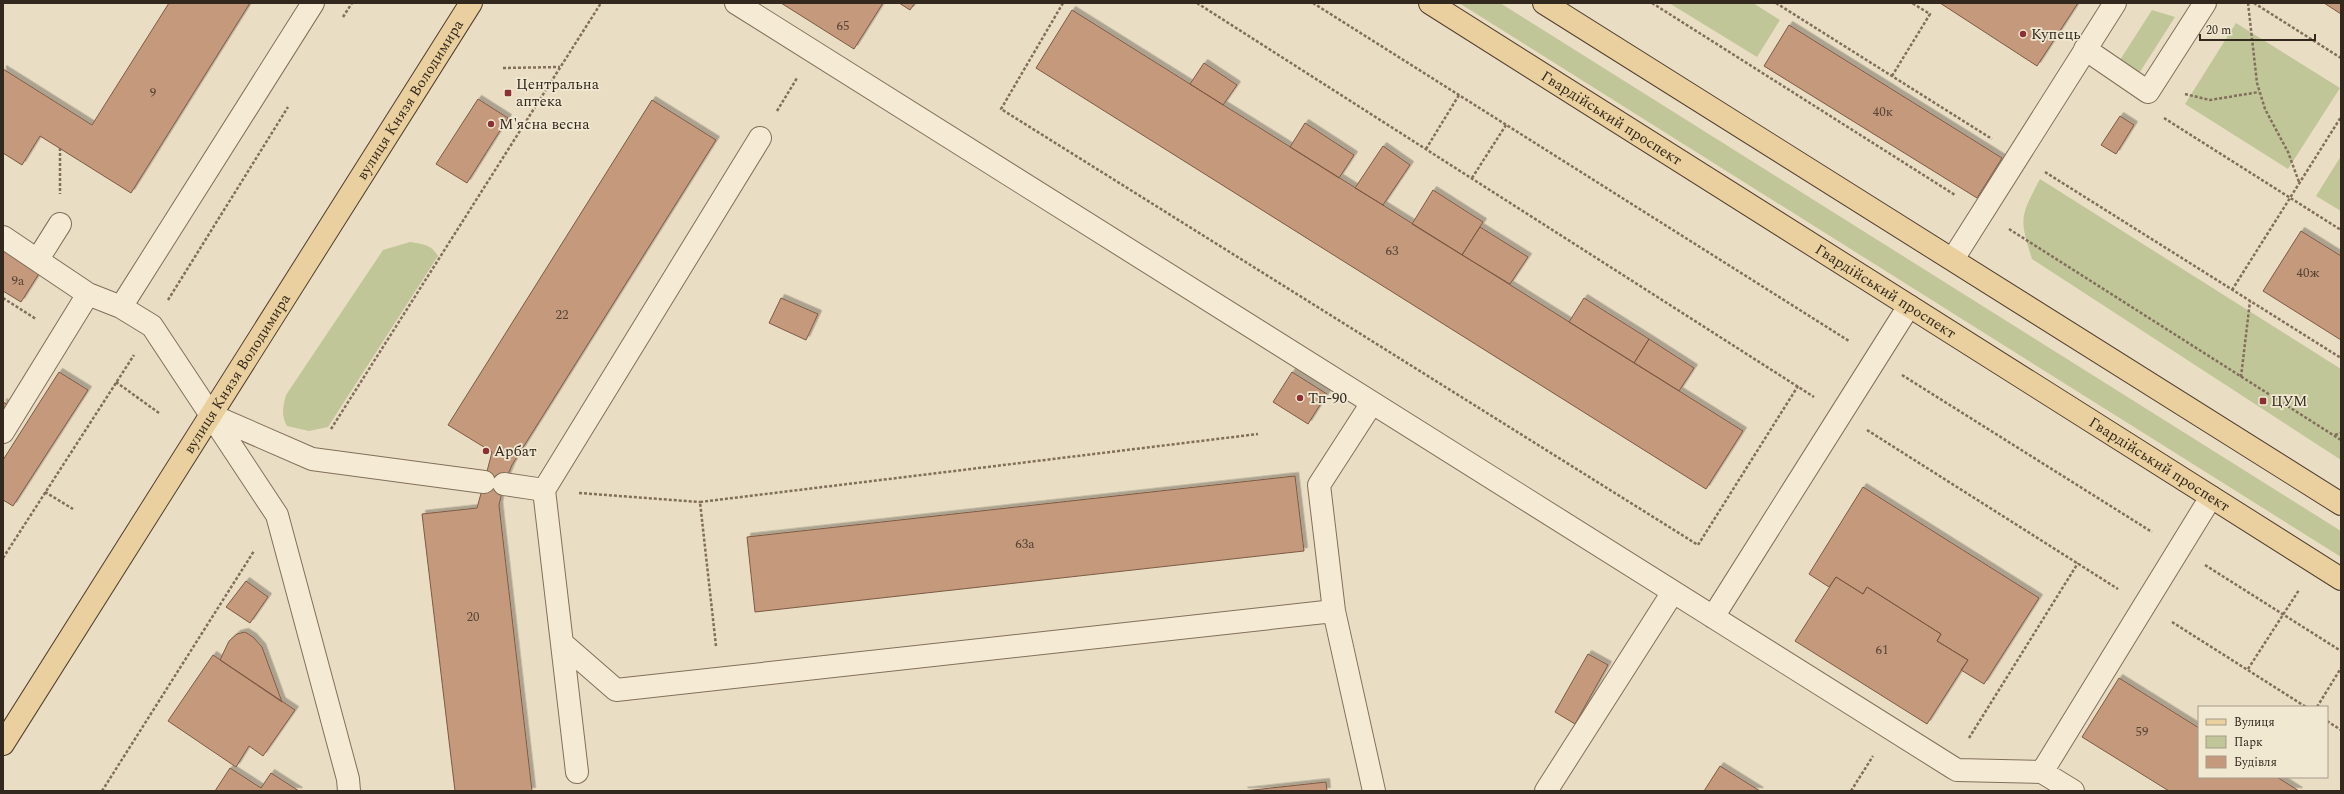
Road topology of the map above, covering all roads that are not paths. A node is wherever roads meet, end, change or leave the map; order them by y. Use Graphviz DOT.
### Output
graph roads {
  1 [pos="313,3"];
  2 [pos="471,3"];
  3 [pos="736,3"];
  4 [pos="1430,3"];
  5 [pos="1544,3"];
  6 [pos="2115,3"];
  7 [pos="2205,3"];
  8 [pos="2085,49"];
  9 [pos="760,138"];
  10 [pos="60,224"];
  11 [pos="3,237"];
  12 [pos="38,259"];
  13 [pos="1953,259"];
  14 [pos="88,294"];
  15 [pos="1909,306"];
  16 [pos="121,307"];
  17 [pos="1372,403"];
  18 [pos="211,415"];
  19 [pos="3,432"];
  20 [pos="544,490"];
  21 [pos="2211,497"];
  22 [pos="2341,504"];
  23 [pos="2341,579"];
  24 [pos="1673,592"];
  25 [pos="1334,611"];
  26 [pos="1713,617"];
  27 [pos="562,643"];
  28 [pos="3,744"];
  29 [pos="576,772"];
  30 [pos="2042,772"];
  31 [pos="349,791"];
  32 [pos="1374,791"];
  33 [pos="1546,791"];
  34 [pos="2073,791"];
  1 -- 16 [label="lane"];
  2 -- 18 [label="main road, вулиця Князя Володимира"];
  3 -- 17 [label="lane"];
  4 -- 15 [label="main road, Гвардійський проспект"];
  5 -- 13 [label="main road"];
  6 -- 8 [label="lane"];
  7 -- 8 [label="lane"];
  8 -- 13 [label="lane"];
  9 -- 20 [label="lane"];
  10 -- 12 [label="lane"];
  11 -- 12 [label="lane"];
  12 -- 14 [label="lane"];
  13 -- 22 [label="main road"];
  14 -- 16 [label="lane"];
  14 -- 19 [label="lane"];
  15 -- 21 [label="main road, Гвардійський проспект"];
  15 -- 26 [label="lane"];
  16 -- 18 [label="lane"];
  17 -- 24 [label="lane"];
  17 -- 25 [label="lane"];
  18 -- 20 [label="lane"];
  18 -- 28 [label="main road, вулиця Князя Володимира"];
  18 -- 31 [label="lane"];
  20 -- 27 [label="lane"];
  21 -- 23 [label="main road, Гвардійський проспект"];
  21 -- 30 [label="lane"];
  24 -- 26 [label="lane"];
  24 -- 33 [label="lane"];
  25 -- 27 [label="lane"];
  25 -- 32 [label="lane"];
  26 -- 30 [label="lane"];
  27 -- 29 [label="lane"];
  30 -- 34 [label="lane"];
}
